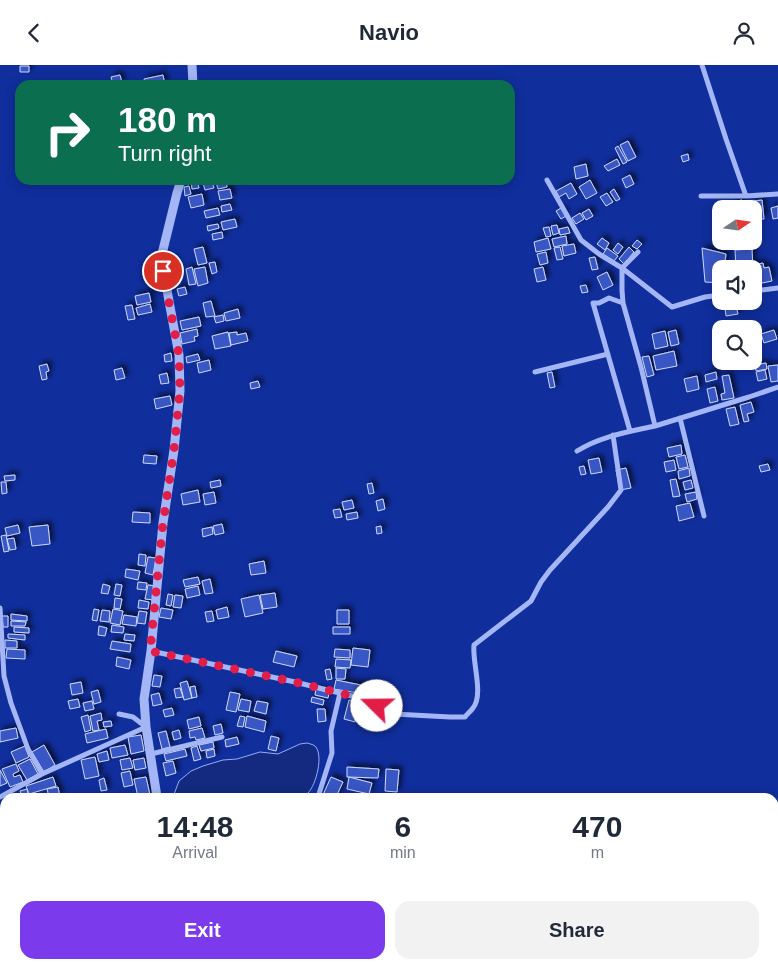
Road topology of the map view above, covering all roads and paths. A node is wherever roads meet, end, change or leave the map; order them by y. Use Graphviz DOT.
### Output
graph roads {
  1 [pos="192,65"];
  2 [pos="702,65"];
  3 [pos="194,80"];
  4 [pos="547,181"];
  5 [pos="180,185"];
  6 [pos="778,195"];
  7 [pos="701,196"];
  8 [pos="746,196"];
  9 [pos="638,252"];
  10 [pos="622,268"];
  11 [pos="778,288"];
  12 [pos="762,290"];
  13 [pos="712,296"];
  14 [pos="623,303"];
  15 [pos="608,354"];
  16 [pos="535,372"];
  17 [pos="778,387"];
  18 [pos="680,418"];
  19 [pos="655,425"];
  20 [pos="630,431"];
  21 [pos="614,435"];
  22 [pos="577,451"];
  23 [pos="704,516"];
  24 [pos="0,608"];
  25 [pos="150,651"];
  26 [pos="340,693"];
  27 [pos="119,714"];
  28 [pos="146,727"];
  29 [pos="222,737"];
  30 [pos="151,753"];
  31 [pos="42,774"];
  32 [pos="7,793"];
  33 [pos="156,793"];
  34 [pos="319,793"];
  1 -- 3 [label="street"];
  2 -- 8 [label="street"];
  4 -- 10 [label="street"];
  5 -- 25 [label="street"];
  6 -- 8 [label="street"];
  7 -- 8 [label="street"];
  9 -- 10 [label="street"];
  10 -- 13 [label="street"];
  10 -- 14 [label="street"];
  11 -- 12 [label="street"];
  14 -- 15 [label="street"];
  14 -- 19 [label="street"];
  15 -- 16 [label="street"];
  15 -- 20 [label="street"];
  17 -- 18 [label="street"];
  18 -- 19 [label="street"];
  18 -- 23 [label="street"];
  19 -- 20 [label="street"];
  20 -- 21 [label="street"];
  21 -- 22 [label="street"];
  21 -- 26 [label="street"];
  24 -- 31 [label="street"];
  25 -- 26 [label="street"];
  25 -- 28 [label="street"];
  26 -- 34 [label="street"];
  27 -- 28 [label="street"];
  28 -- 30 [label="street"];
  28 -- 31 [label="street"];
  29 -- 30 [label="street"];
  30 -- 33 [label="street"];
  31 -- 32 [label="street"];
}
